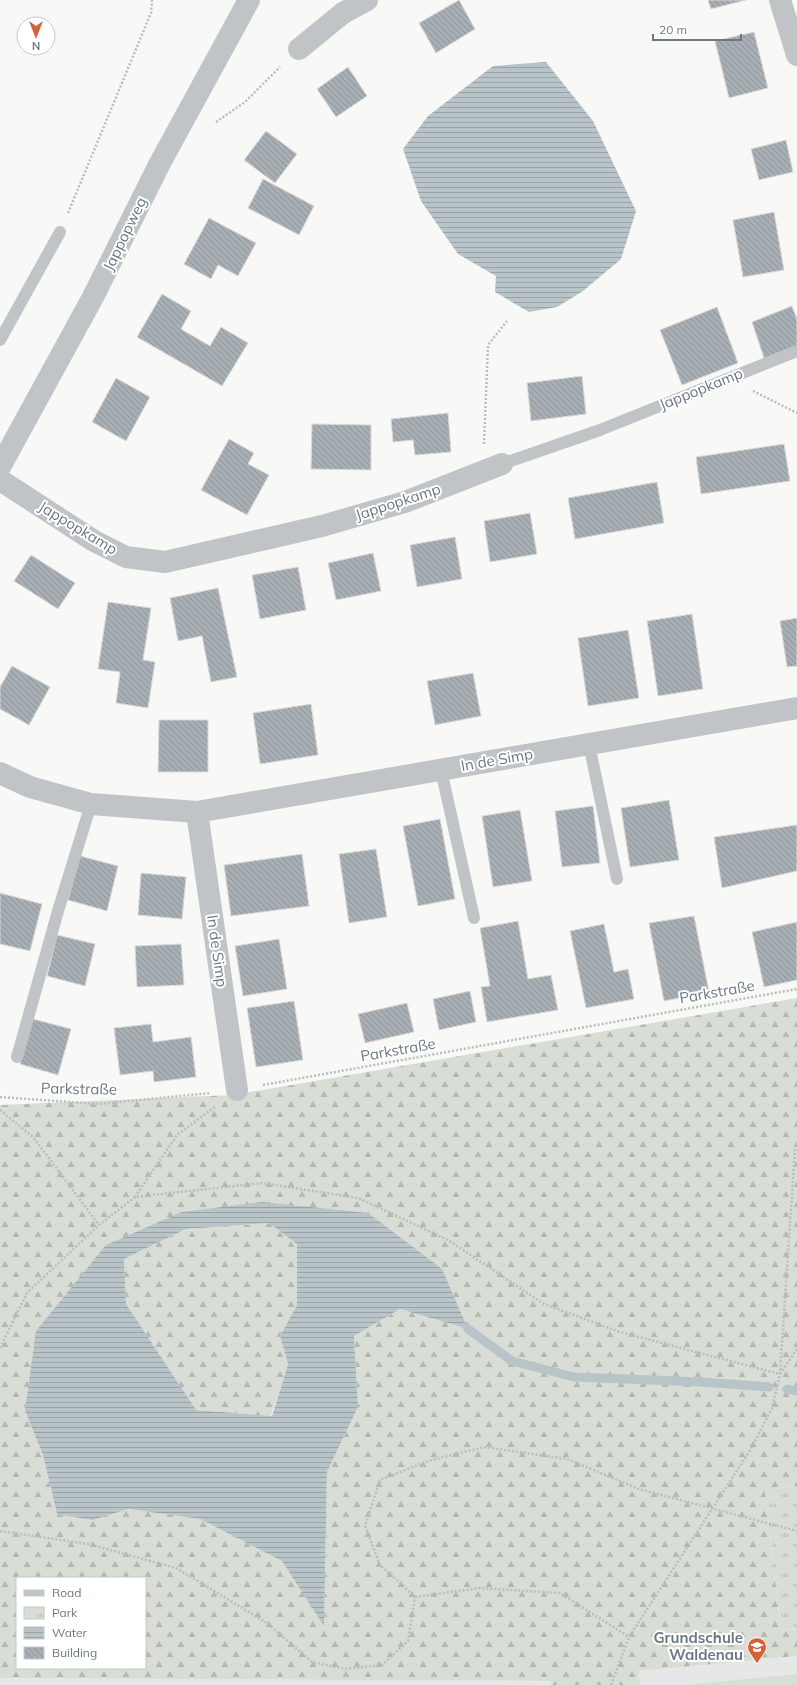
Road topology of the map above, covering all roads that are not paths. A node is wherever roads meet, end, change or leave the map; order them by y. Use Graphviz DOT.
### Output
graph roads {
  1 [pos="249,0"];
  2 [pos="367,0"];
  3 [pos="788,11"];
  4 [pos="299,49"];
  5 [pos="797,55"];
  6 [pos="60,232"];
  7 [pos="0,340"];
  8 [pos="797,351"];
  9 [pos="0,467"];
  10 [pos="492,468"];
  11 [pos="0,480"];
  12 [pos="797,708"];
  13 [pos="589,744"];
  14 [pos="441,770"];
  15 [pos="0,772"];
  16 [pos="91,804"];
  17 [pos="197,812"];
  18 [pos="617,879"];
  19 [pos="474,918"];
  20 [pos="18,1057"];
  21 [pos="237,1090"];
  1 -- 9 [label="street, Jappopweg"];
  2 -- 4 [label="street"];
  3 -- 5 [label="street"];
  6 -- 7 [label="lane"];
  8 -- 10 [label="lane, Jappopkamp"];
  10 -- 11 [label="street, Jappopkamp"];
  12 -- 13 [label="street, In de Simp"];
  13 -- 14 [label="street, In de Simp"];
  13 -- 18 [label="lane"];
  14 -- 17 [label="street, In de Simp"];
  14 -- 19 [label="lane"];
  15 -- 16 [label="street, In de Simp"];
  16 -- 17 [label="street, In de Simp"];
  16 -- 20 [label="lane"];
  17 -- 21 [label="street, In de Simp"];
}
